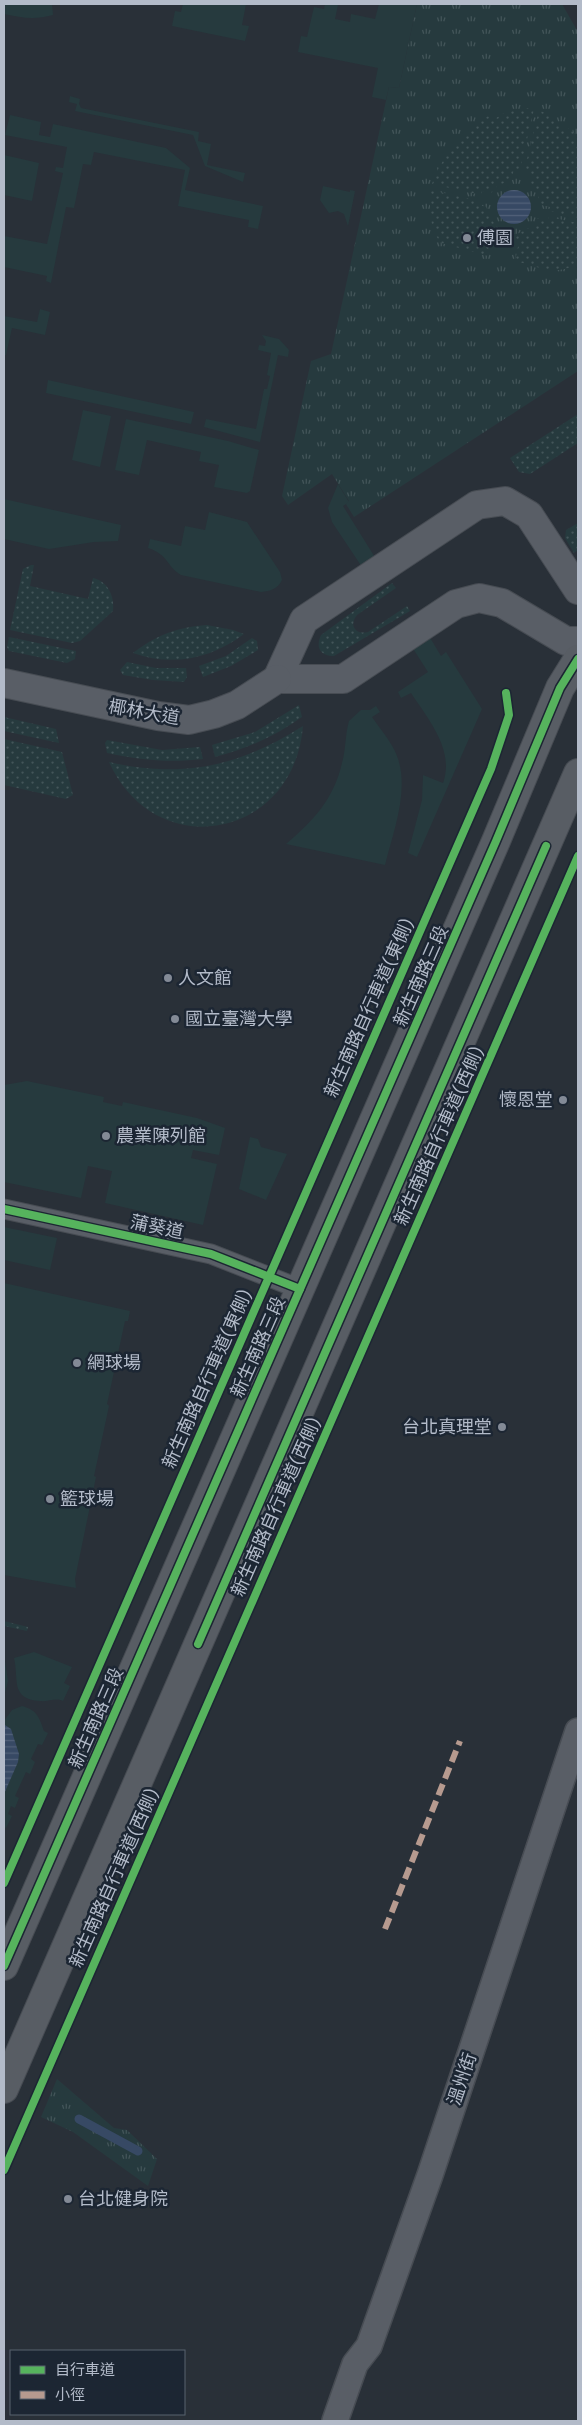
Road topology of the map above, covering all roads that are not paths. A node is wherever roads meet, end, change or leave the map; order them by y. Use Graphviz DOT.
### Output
graph roads {
  1 [pos="578,590"];
  2 [pos="578,641"];
  3 [pos="578,660"];
  4 [pos="277,679"];
  5 [pos="4,683"];
  6 [pos="578,773"];
  7 [pos="4,1209"];
  8 [pos="300,1289"];
  9 [pos="578,1731"];
  10 [pos="4,1966"];
  11 [pos="4,2089"];
  12 [pos="335,2421"];
  1 -- 4 [label="street"];
  2 -- 4 [label="street"];
  3 -- 8 [label="main road, 新生南路三段"];
  4 -- 5 [label="street, 椰林大道"];
  6 -- 11 [label="main road"];
  7 -- 8 [label="street, 蒲葵道"];
  8 -- 10 [label="main road, 新生南路三段"];
  9 -- 12 [label="street, 溫州街"];
}
